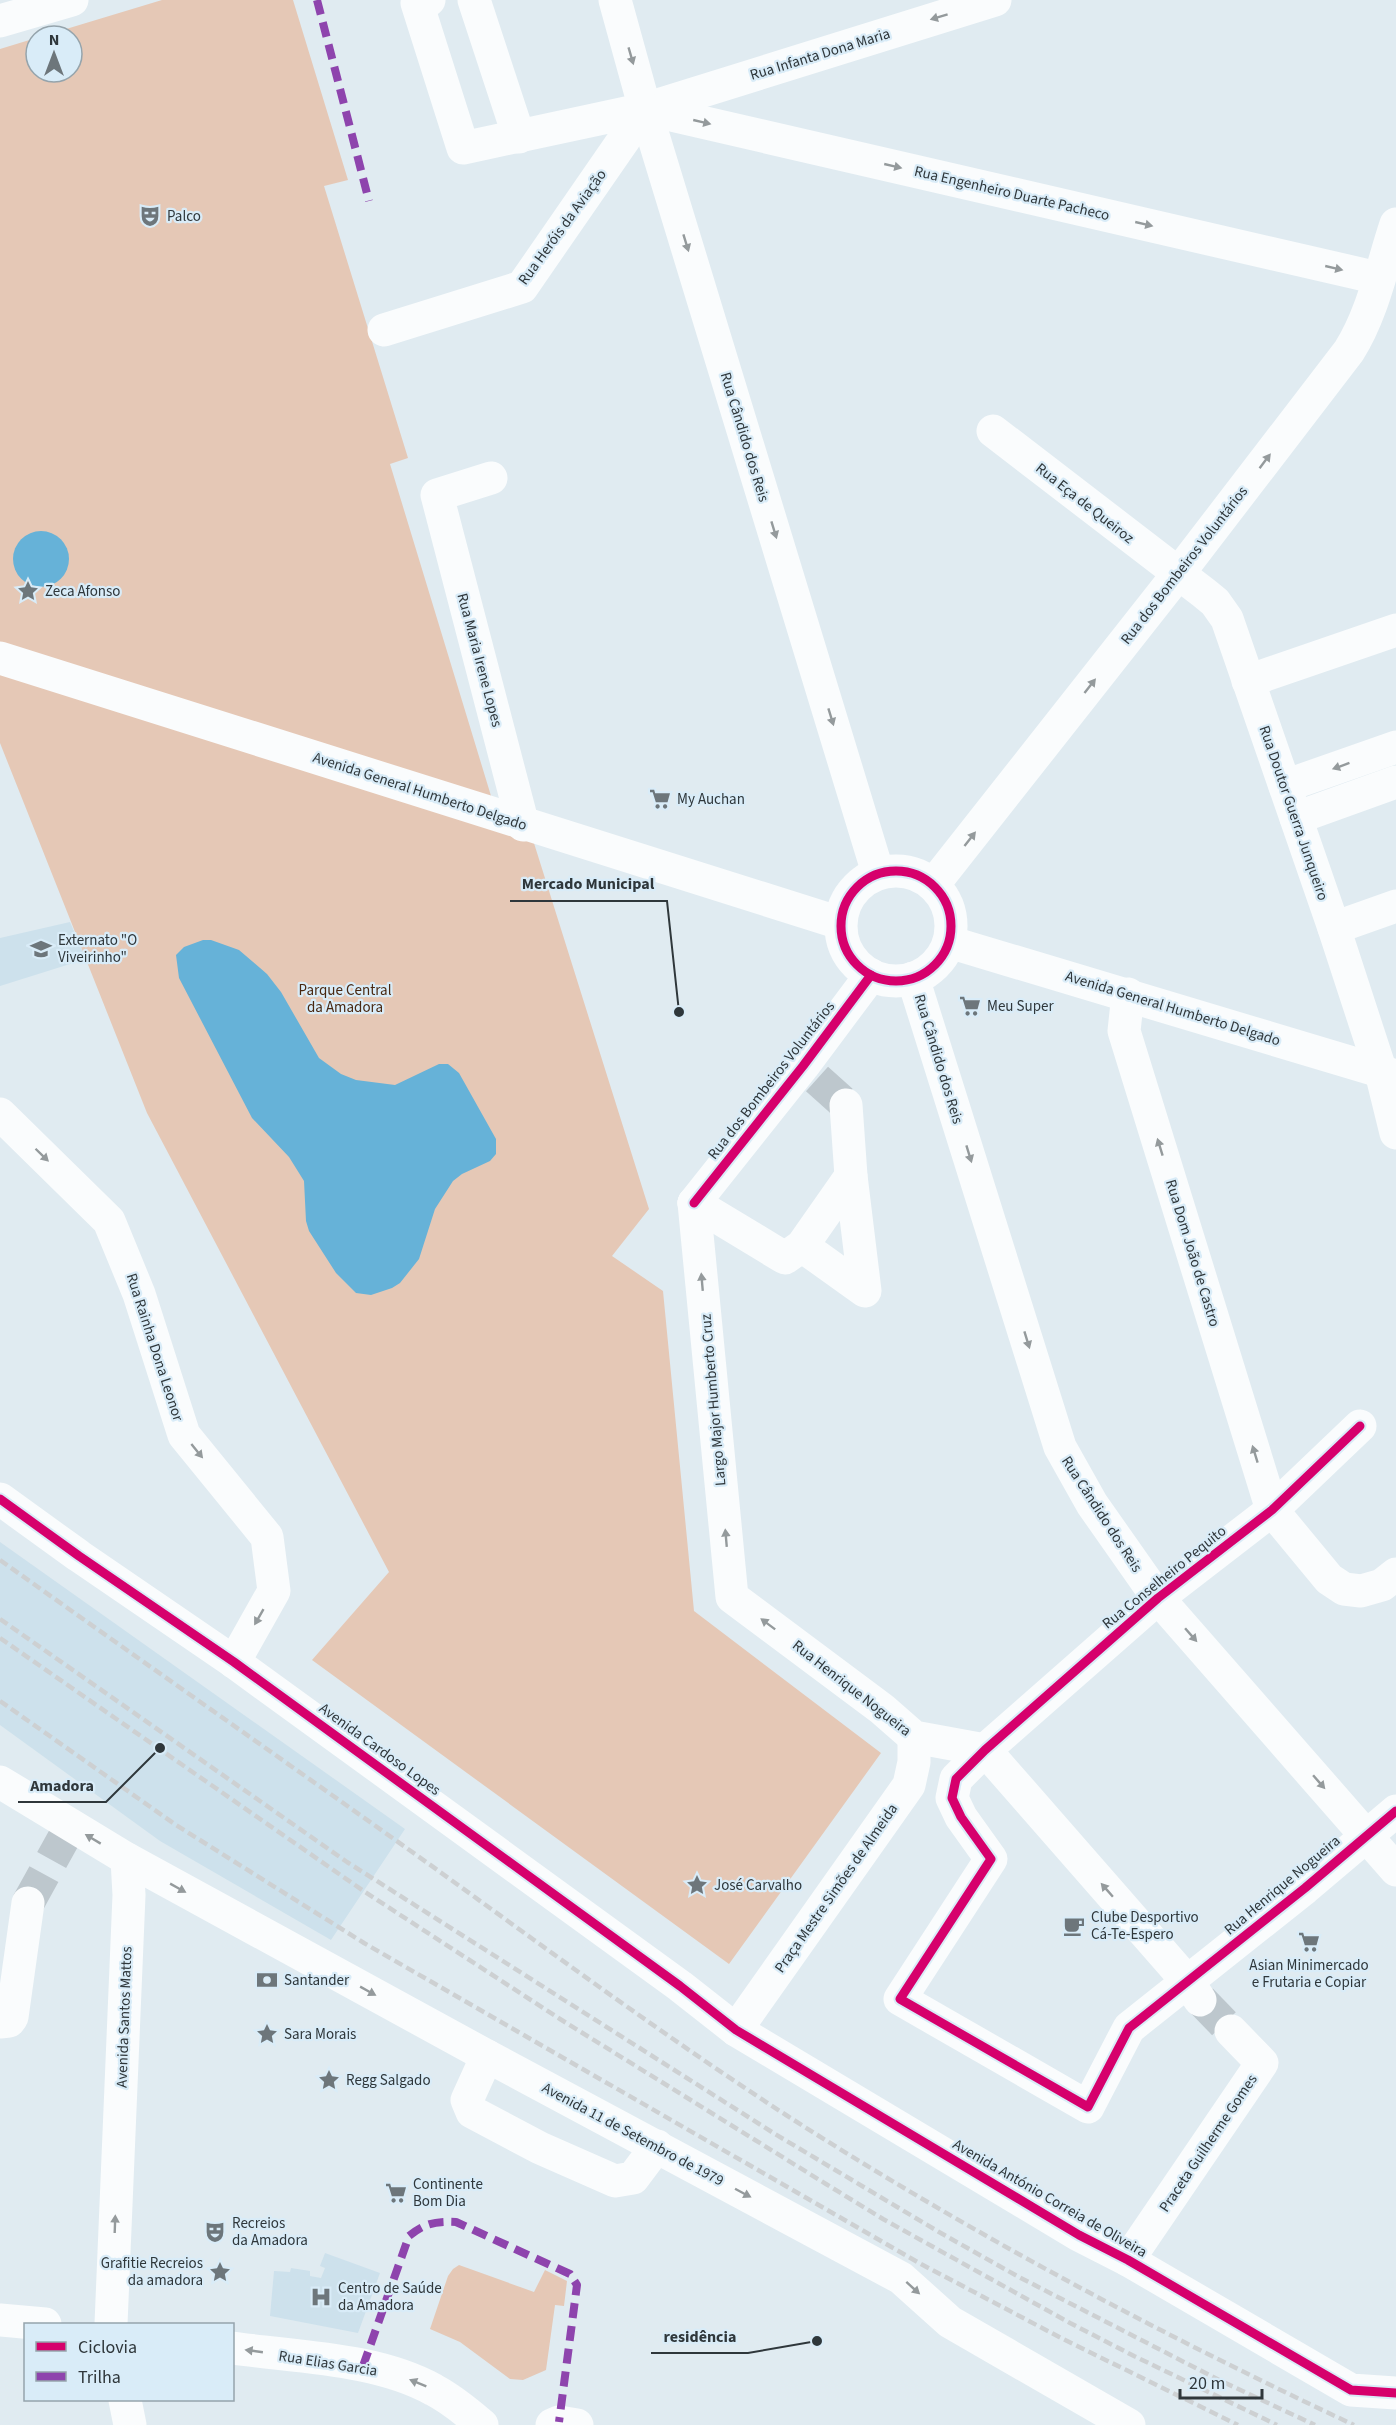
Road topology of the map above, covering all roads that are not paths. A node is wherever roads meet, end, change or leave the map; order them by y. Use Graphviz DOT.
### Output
graph roads {
  1 [pos="72,0"];
  2 [pos="429,0"];
  3 [pos="474,0"];
  4 [pos="615,0"];
  5 [pos="995,0"];
  6 [pos="0,21"];
  7 [pos="645,109"];
  8 [pos="519,137"];
  9 [pos="1396,224"];
  10 [pos="1378,278"];
  11 [pos="384,330"];
  12 [pos="993,431"];
  13 [pos="491,478"];
  14 [pos="1178,574"];
  15 [pos="1396,630"];
  16 [pos="0,658"];
  17 [pos="1248,681"];
  18 [pos="1396,747"];
  19 [pos="1396,782"];
  20 [pos="1285,786"];
  21 [pos="1296,818"];
  22 [pos="523,825"];
  23 [pos="878,873"];
  24 [pos="933,885"];
  25 [pos="1396,906"];
  26 [pos="840,923"];
  27 [pos="1334,928"];
  28 [pos="949,942"];
  29 [pos="871,975"];
  30 [pos="913,978"];
  31 [pos="1128,994"];
  32 [pos="1389,1074"];
  33 [pos="846,1105"];
  34 [pos="0,1114"];
  35 [pos="1396,1133"];
  36 [pos="850,1176"];
  37 [pos="694,1203"];
  38 [pos="802,1246"];
  39 [pos="1360,1426"];
  40 [pos="0,1499"];
  41 [pos="1272,1510"];
  42 [pos="1396,1574"];
  43 [pos="732,1597"];
  44 [pos="1158,1598"];
  45 [pos="234,1662"];
  46 [pos="914,1737"];
  47 [pos="985,1750"];
  48 [pos="0,1782"];
  49 [pos="952,1798"];
  50 [pos="897,1802"];
  51 [pos="1396,1811"];
  52 [pos="1366,1835"];
  53 [pos="127,1859"];
  54 [pos="1396,1870"];
  55 [pos="0,1923"];
  56 [pos="1194,1991"];
  57 [pos="0,2022"];
  58 [pos="736,2030"];
  59 [pos="1231,2031"];
  60 [pos="487,2056"];
  61 [pos="657,2146"];
  62 [pos="1128,2260"];
  63 [pos="0,2320"];
  64 [pos="27,2323"];
  65 [pos="111,2323"];
  66 [pos="234,2348"];
  67 [pos="1396,2393"];
  68 [pos="125,2401"];
  69 [pos="130,2425"];
  70 [pos="482,2425"];
  71 [pos="552,2425"];
  72 [pos="577,2425"];
  73 [pos="1129,2425"];
  1 -- 6 [label="street"];
  2 -- 8 [label="street, Rua Infanta Dona Maria"];
  3 -- 8 [label="street"];
  4 -- 7 [label="street, Rua Cândido dos Reis, one-way"];
  5 -- 7 [label="street, Rua Infanta Dona Maria, one-way"];
  7 -- 8 [label="street, Rua Infanta Dona Maria"];
  7 -- 10 [label="street, Rua Engenheiro Duarte Pacheco, one-way"];
  7 -- 11 [label="street, Rua Heróis da Aviação"];
  7 -- 23 [label="street, Rua Cândido dos Reis, one-way"];
  9 -- 10 [label="street, Rua dos Bombeiros Voluntários"];
  14 -- 10 [label="street, Rua dos Bombeiros Voluntários, one-way"];
  12 -- 14 [label="street, Rua Eça de Queiroz"];
  13 -- 22 [label="street, Rua Maria Irene Lopes"];
  14 -- 17 [label="street, Rua Doutor Guerra Junqueiro"];
  24 -- 14 [label="street, Rua dos Bombeiros Voluntários, one-way"];
  15 -- 17 [label="street"];
  16 -- 22 [label="street, Avenida General Humberto Delgado"];
  17 -- 20 [label="street, Rua Doutor Guerra Junqueiro"];
  18 -- 20 [label="street, one-way"];
  19 -- 21 [label="street"];
  20 -- 21 [label="street, Rua Doutor Guerra Junqueiro"];
  21 -- 27 [label="street, Rua Doutor Guerra Junqueiro"];
  22 -- 26 [label="street, Avenida General Humberto Delgado"];
  23 -- 24 [label="street"];
  23 -- 26 [label="street"];
  24 -- 28 [label="street"];
  25 -- 27 [label="street"];
  26 -- 29 [label="street"];
  27 -- 32 [label="street, Rua Doutor Guerra Junqueiro"];
  28 -- 30 [label="street"];
  28 -- 31 [label="street, Avenida General Humberto Delgado"];
  29 -- 30 [label="street"];
  29 -- 37 [label="street, Rua dos Bombeiros Voluntários"];
  30 -- 44 [label="street, Rua Cândido dos Reis, one-way"];
  31 -- 32 [label="street, Avenida General Humberto Delgado"];
  41 -- 31 [label="street, Rua Dom João de Castro, one-way"];
  32 -- 35 [label="street"];
  33 -- 36 [label="street"];
  34 -- 45 [label="street, Rua Rainha Dona Leonor, one-way"];
  36 -- 38 [label="street"];
  36 -- 38 [label="street"];
  37 -- 38 [label="street"];
  43 -- 37 [label="street, Largo Major Humberto Cruz, one-way"];
  39 -- 41 [label="street, Rua Conselheiro Pequito"];
  40 -- 45 [label="street, Avenida Cardoso Lopes"];
  41 -- 42 [label="street"];
  41 -- 44 [label="street, Rua Conselheiro Pequito"];
  46 -- 43 [label="street, Rua Henrique Nogueira, one-way"];
  44 -- 47 [label="street, Rua Conselheiro Pequito"];
  44 -- 52 [label="street, Rua Cândido dos Reis, one-way"];
  45 -- 58 [label="street, Avenida Cardoso Lopes"];
  46 -- 47 [label="street, Rua Henrique Nogueira"];
  46 -- 50 [label="street, Praça Mestre Simões de Almeida"];
  47 -- 49 [label="street"];
  56 -- 47 [label="street, one-way"];
  53 -- 48 [label="street, one-way"];
  49 -- 50 [label="street"];
  49 -- 56 [label="street"];
  50 -- 58 [label="street, Praça Mestre Simões de Almeida"];
  51 -- 52 [label="street, Rua Henrique Nogueira"];
  52 -- 54 [label="street, Rua Cândido dos Reis"];
  52 -- 56 [label="street, Rua Henrique Nogueira"];
  53 -- 60 [label="street, Avenida 11 de Setembro de 1979, one-way"];
  65 -- 53 [label="street, Avenida Santos Mattos, one-way"];
  55 -- 57 [label="street"];
  58 -- 62 [label="street, Avenida António Correia de Oliveira"];
  59 -- 62 [label="street, Praceta Guilherme Gomes"];
  60 -- 61 [label="street, Avenida 11 de Setembro de 1979"];
  60 -- 61 [label="street"];
  61 -- 73 [label="street, Avenida 11 de Setembro de 1979, one-way"];
  62 -- 67 [label="street, Avenida António Correia de Oliveira"];
  63 -- 64 [label="street"];
  70 -- 66 [label="street, Rua Elias Garcia, one-way"];
  68 -- 69 [label="street"];
  71 -- 72 [label="street"];
}
